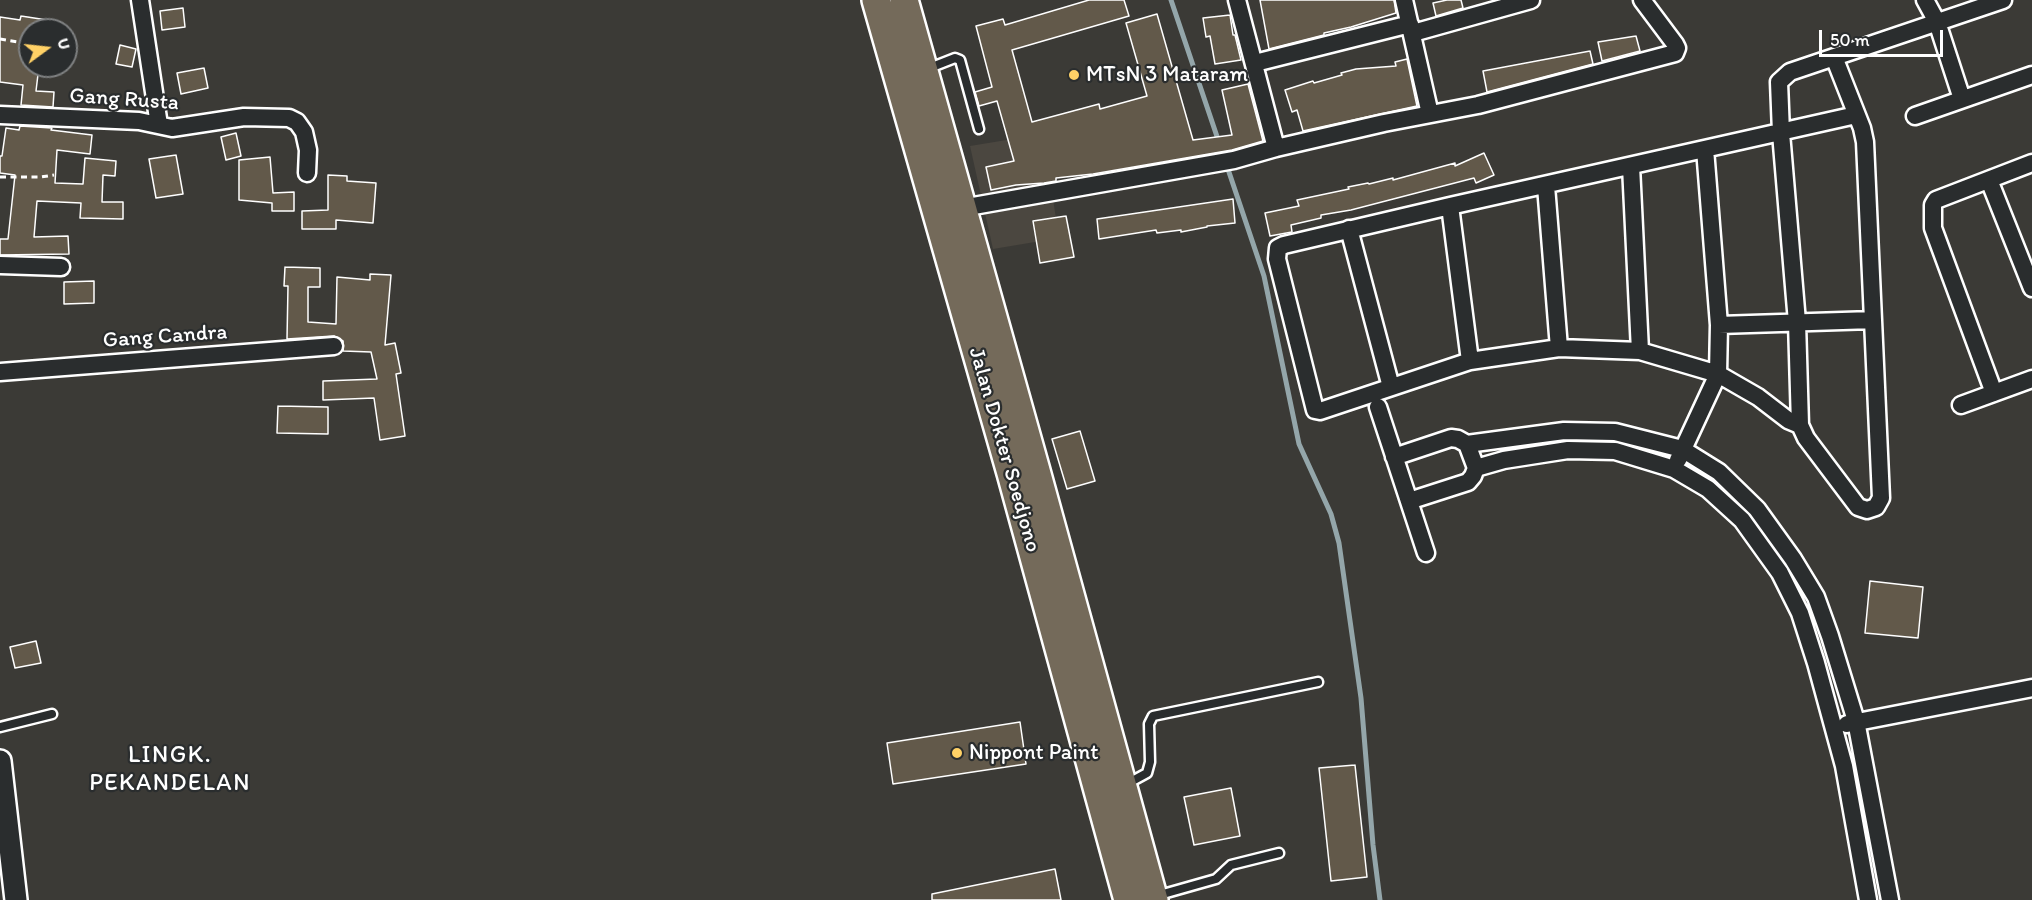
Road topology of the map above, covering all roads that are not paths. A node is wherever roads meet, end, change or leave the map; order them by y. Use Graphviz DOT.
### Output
graph roads {
  1 [pos="140,0"];
  2 [pos="876,0"];
  3 [pos="904,0"];
  4 [pos="1237,0"];
  5 [pos="1404,0"];
  6 [pos="1531,0"];
  7 [pos="1642,0"];
  8 [pos="1925,0"];
  9 [pos="2002,0"];
  10 [pos="1937,22"];
  11 [pos="1411,28"];
  12 [pos="1834,57"];
  13 [pos="1255,63"];
  14 [pos="924,70"];
  15 [pos="2032,75"];
  16 [pos="1962,99"];
  17 [pos="1430,114"];
  18 [pos="0,115"];
  19 [pos="1856,116"];
  20 [pos="1915,116"];
  21 [pos="159,125"];
  22 [pos="980,129"];
  23 [pos="1781,133"];
  24 [pos="1276,148"];
  25 [pos="1705,149"];
  26 [pos="2032,163"];
  27 [pos="1631,166"];
  28 [pos="308,173"];
  29 [pos="1989,180"];
  30 [pos="1546,186"];
  31 [pos="1450,206"];
  32 [pos="962,208"];
  33 [pos="1349,229"];
  34 [pos="0,266"];
  35 [pos="61,267"];
  36 [pos="2032,288"];
  37 [pos="1873,320"];
  38 [pos="1797,322"];
  39 [pos="1719,325"];
  40 [pos="334,346"];
  41 [pos="1559,348"];
  42 [pos="1640,351"];
  43 [pos="1470,361"];
  44 [pos="0,372"];
  45 [pos="1718,374"];
  46 [pos="2032,379"];
  47 [pos="1391,387"];
  48 [pos="1994,393"];
  49 [pos="1961,405"];
  50 [pos="1378,408"];
  51 [pos="1800,425"];
  52 [pos="1467,444"];
  53 [pos="1683,449"];
  54 [pos="1394,457"];
  55 [pos="1476,468"];
  56 [pos="1674,468"];
  57 [pos="1023,470"];
  58 [pos="1409,501"];
  59 [pos="1034,510"];
  60 [pos="1426,553"];
  61 [pos="1318,682"];
  62 [pos="2032,688"];
  63 [pos="52,714"];
  64 [pos="1856,722"];
  65 [pos="0,727"];
  66 [pos="1835,727"];
  67 [pos="0,762"];
  68 [pos="1122,787"];
  69 [pos="4,837"];
  70 [pos="1279,853"];
  71 [pos="1142,894"];
  72 [pos="16,900"];
  73 [pos="1868,900"];
  74 [pos="1890,900"];
  1 -- 21 [label="street"];
  2 -- 57 [label="highway, Jalan Dokter Soedjono"];
  3 -- 14 [label="highway, Jalan Dokter Soedjono"];
  4 -- 13 [label="street"];
  5 -- 11 [label="street"];
  6 -- 11 [label="street"];
  7 -- 17 [label="street"];
  8 -- 10 [label="street"];
  9 -- 10 [label="street"];
  10 -- 12 [label="street"];
  10 -- 16 [label="street"];
  11 -- 13 [label="street"];
  11 -- 17 [label="street"];
  12 -- 19 [label="street"];
  12 -- 23 [label="street"];
  13 -- 24 [label="street"];
  14 -- 22 [label="lane"];
  14 -- 32 [label="highway, Jalan Dokter Soedjono"];
  15 -- 16 [label="street"];
  16 -- 20 [label="street"];
  17 -- 24 [label="street"];
  18 -- 21 [label="street, Gang Rusta"];
  19 -- 23 [label="street"];
  19 -- 37 [label="street"];
  21 -- 28 [label="street, Gang Rusta"];
  23 -- 25 [label="street"];
  23 -- 38 [label="street"];
  24 -- 32 [label="street"];
  25 -- 27 [label="street"];
  25 -- 39 [label="street"];
  26 -- 29 [label="street"];
  27 -- 30 [label="street"];
  27 -- 42 [label="street"];
  29 -- 36 [label="street"];
  29 -- 48 [label="street"];
  30 -- 31 [label="street"];
  30 -- 41 [label="street"];
  31 -- 33 [label="street"];
  31 -- 43 [label="street"];
  32 -- 57 [label="highway, Jalan Dokter Soedjono"];
  33 -- 47 [label="street"];
  33 -- 47 [label="street"];
  34 -- 35 [label="street"];
  37 -- 38 [label="street"];
  37 -- 51 [label="street"];
  38 -- 39 [label="street"];
  38 -- 51 [label="street"];
  39 -- 45 [label="street"];
  40 -- 44 [label="street, Gang Candra"];
  41 -- 42 [label="street"];
  41 -- 43 [label="street"];
  42 -- 45 [label="street"];
  43 -- 47 [label="street"];
  45 -- 51 [label="street"];
  45 -- 53 [label="street"];
  46 -- 48 [label="street"];
  48 -- 49 [label="street"];
  50 -- 54 [label="street"];
  52 -- 53 [label="street"];
  52 -- 54 [label="street"];
  52 -- 55 [label="street"];
  53 -- 56 [label="street"];
  53 -- 64 [label="street"];
  54 -- 58 [label="street"];
  55 -- 56 [label="street"];
  55 -- 58 [label="street"];
  56 -- 66 [label="street"];
  57 -- 59 [label="highway, Jalan Dokter Soedjono"];
  58 -- 60 [label="street"];
  59 -- 68 [label="highway, Jalan Dokter Soedjono"];
  59 -- 71 [label="highway, Jalan Dokter Soedjono"];
  61 -- 68 [label="lane"];
  62 -- 64 [label="street"];
  63 -- 65 [label="lane"];
  64 -- 66 [label="street"];
  64 -- 74 [label="street"];
  66 -- 73 [label="street"];
  67 -- 69 [label="street"];
  68 -- 71 [label="highway, Jalan Dokter Soedjono"];
  69 -- 72 [label="street"];
  70 -- 71 [label="lane"];
}
